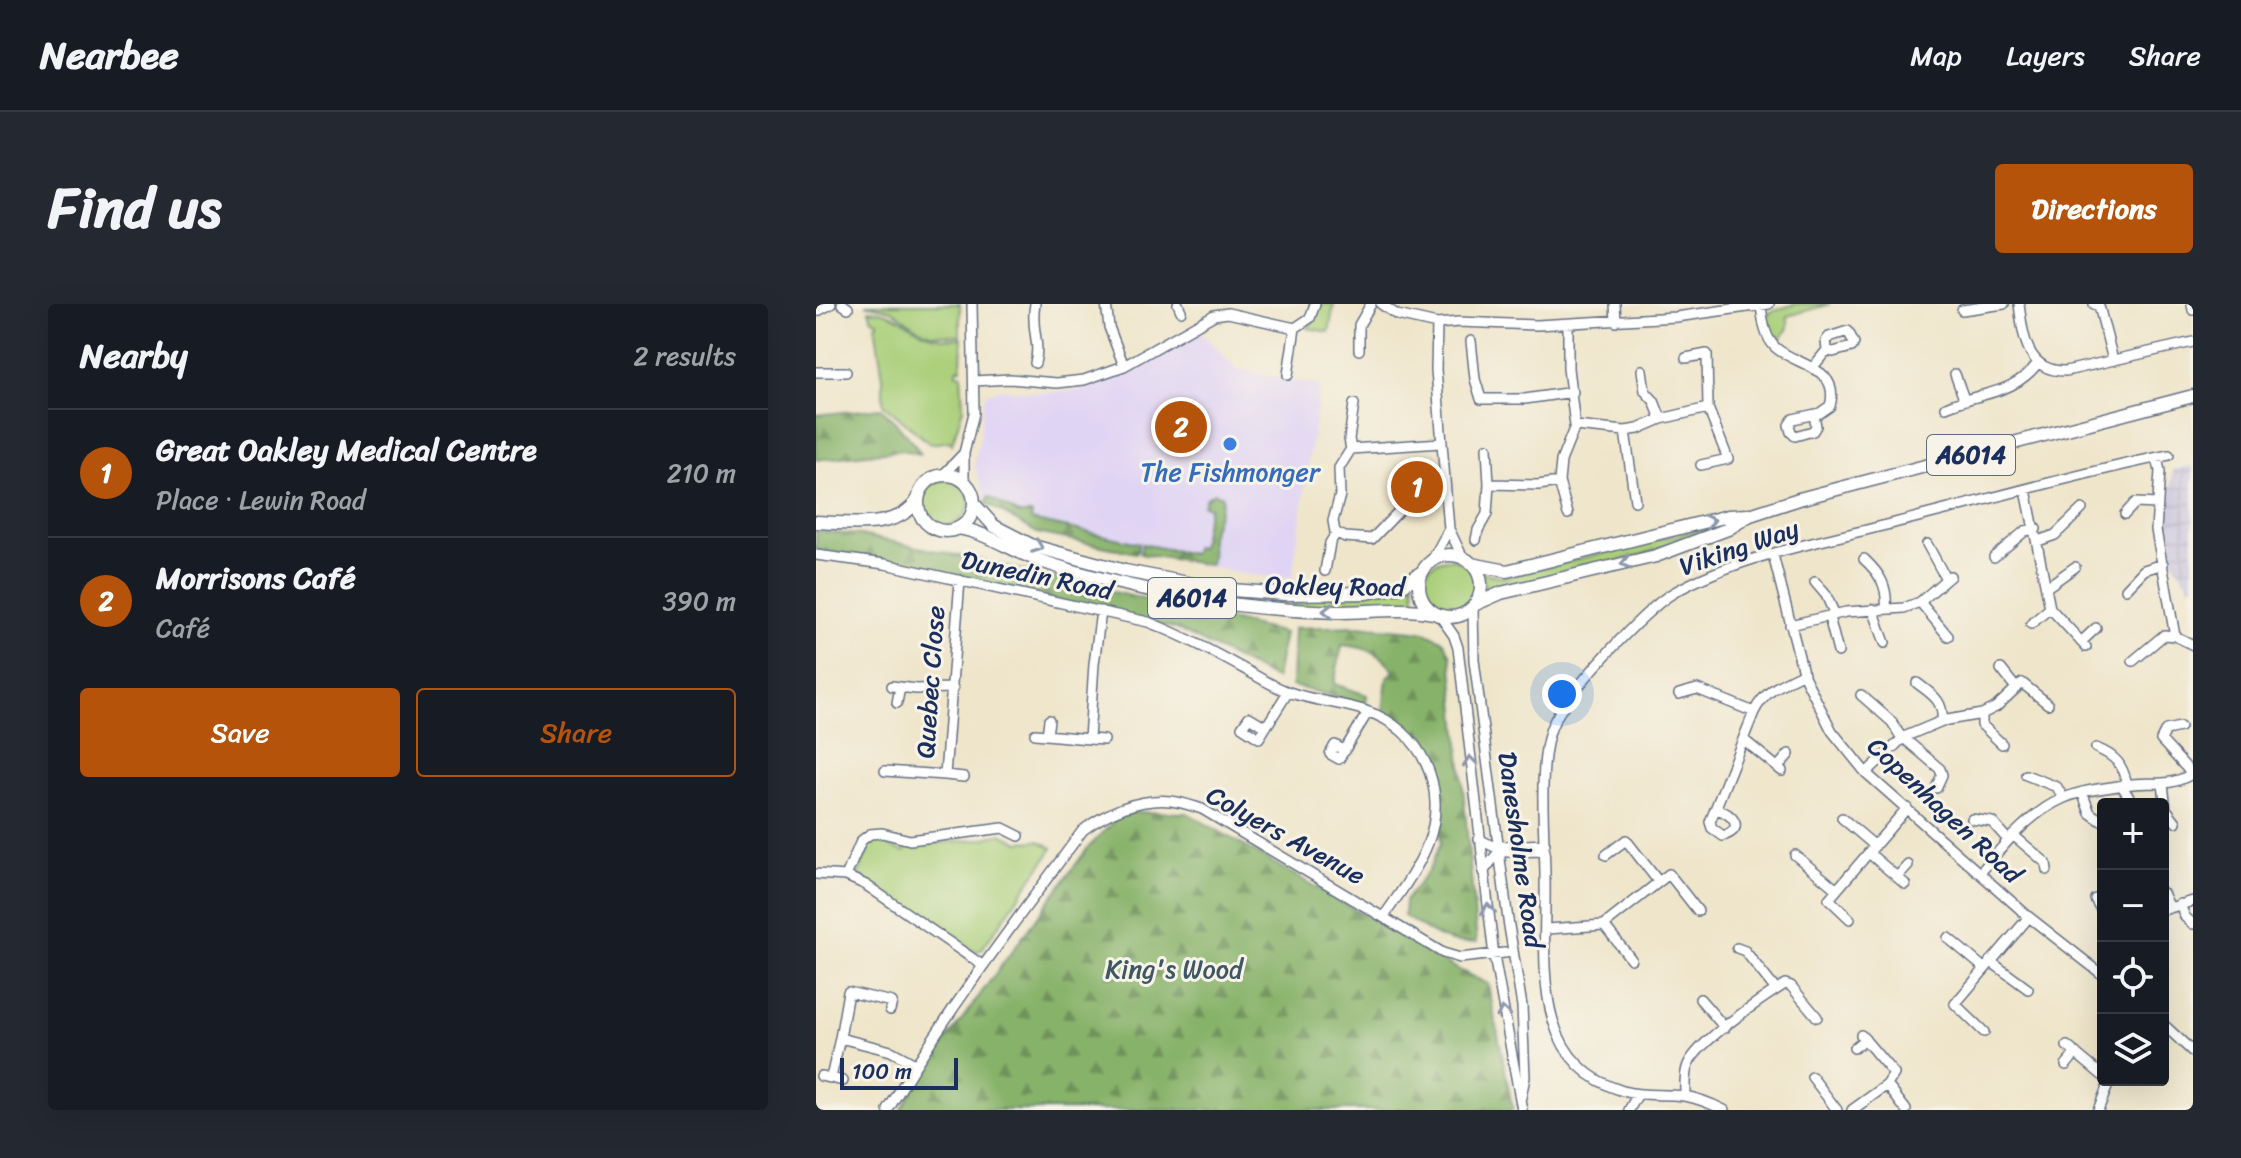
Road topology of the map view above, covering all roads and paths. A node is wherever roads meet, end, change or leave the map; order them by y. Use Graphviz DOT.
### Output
graph roads {
  1 [pos="831,304"];
  2 [pos="972,304"];
  3 [pos="1035,304"];
  4 [pos="1106,304"];
  5 [pos="1315,304"];
  6 [pos="1371,304"];
  7 [pos="1381,304"];
  8 [pos="1615,304"];
  9 [pos="2004,304"];
  10 [pos="2019,304"];
  11 [pos="1765,305"];
  12 [pos="2098,305"];
  13 [pos="1960,311"];
  14 [pos="816,312"];
  15 [pos="1616,322"];
  16 [pos="1437,324"];
  17 [pos="1568,325"];
  18 [pos="1295,328"];
  19 [pos="1471,341"];
  20 [pos="2193,342"];
  21 [pos="1359,350"];
  22 [pos="1827,350"];
  23 [pos="1038,351"];
  24 [pos="1050,352"];
  25 [pos="1686,358"];
  26 [pos="2113,360"];
  27 [pos="1035,363"];
  28 [pos="2038,363"];
  29 [pos="1124,366"];
  30 [pos="1813,367"];
  31 [pos="1642,370"];
  32 [pos="816,372"];
  33 [pos="846,372"];
  34 [pos="1955,374"];
  35 [pos="1288,375"];
  36 [pos="974,381"];
  37 [pos="1573,392"];
  38 [pos="2193,396"];
  39 [pos="1481,399"];
  40 [pos="1964,399"];
  41 [pos="1354,404"];
  42 [pos="1946,407"];
  43 [pos="1708,408"];
  44 [pos="1478,410"];
  45 [pos="1814,415"];
  46 [pos="1661,419"];
  47 [pos="1575,426"];
  48 [pos="1625,431"];
  49 [pos="1441,443"];
  50 [pos="1487,448"];
  51 [pos="1351,449"];
  52 [pos="964,453"];
  53 [pos="2169,455"];
  54 [pos="2157,458"];
  55 [pos="1701,465"];
  56 [pos="943,475"];
  57 [pos="964,481"];
  58 [pos="1559,482"];
  59 [pos="1489,484"];
  60 [pos="2026,490"];
  61 [pos="918,499"];
  62 [pos="1635,501"];
  63 [pos="2158,504"];
  64 [pos="975,505"];
  65 [pos="2082,509"];
  66 [pos="1398,512"];
  67 [pos="1568,514"];
  68 [pos="2125,514"];
  69 [pos="1750,515"];
  70 [pos="899,516"];
  71 [pos="816,522"];
  72 [pos="928,524"];
  73 [pos="959,528"];
  74 [pos="1449,529"];
  75 [pos="2036,529"];
  76 [pos="1336,533"];
  77 [pos="1476,540"];
  78 [pos="2038,541"];
  79 [pos="1927,544"];
  80 [pos="816,555"];
  81 [pos="1773,555"];
  82 [pos="1994,557"];
  83 [pos="1864,559"];
  84 [pos="1467,561"];
  85 [pos="2163,564"];
  86 [pos="1426,567"];
  87 [pos="2075,567"];
  88 [pos="1325,571"];
  89 [pos="960,580"];
  90 [pos="1815,582"];
  91 [pos="2047,587"];
  92 [pos="2126,589"];
  93 [pos="1920,602"];
  94 [pos="1474,606"];
  95 [pos="2050,608"];
  96 [pos="1873,609"];
  97 [pos="1886,609"];
  98 [pos="1101,611"];
  99 [pos="1437,615"];
  100 [pos="1832,616"];
  101 [pos="2031,624"];
  102 [pos="1790,625"];
  103 [pos="2096,628"];
  104 [pos="1948,636"];
  105 [pos="2175,636"];
  106 [pos="1885,643"];
  107 [pos="2193,645"];
  108 [pos="1838,652"];
  109 [pos="2133,661"];
  110 [pos="2001,669"];
  111 [pos="1804,673"];
  112 [pos="1917,683"];
  113 [pos="2019,685"];
  114 [pos="953,688"];
  115 [pos="1288,692"];
  116 [pos="1679,694"];
  117 [pos="1861,695"];
  118 [pos="897,703"];
  119 [pos="2048,704"];
  120 [pos="1368,712"];
  121 [pos="1754,712"];
  122 [pos="1982,714"];
  123 [pos="1049,720"];
  124 [pos="1942,721"];
  125 [pos="1266,727"];
  126 [pos="2180,727"];
  127 [pos="1035,734"];
  128 [pos="1047,735"];
  129 [pos="1904,737"];
  130 [pos="1089,739"];
  131 [pos="1104,740"];
  132 [pos="1744,740"];
  133 [pos="2002,744"];
  134 [pos="2096,748"];
  135 [pos="1345,751"];
  136 [pos="1789,754"];
  137 [pos="885,771"];
  138 [pos="1866,773"];
  139 [pos="2192,774"];
  140 [pos="945,775"];
  141 [pos="2026,775"];
  142 [pos="964,777"];
  143 [pos="2163,784"];
  144 [pos="2125,785"];
  145 [pos="1936,788"];
  146 [pos="2082,792"];
  147 [pos="2063,798"];
  148 [pos="2130,798"];
  149 [pos="1907,808"];
  150 [pos="1717,809"];
  151 [pos="1842,818"];
  152 [pos="2097,818"];
  153 [pos="1545,819"];
  154 [pos="1972,819"];
  155 [pos="1015,821"];
  156 [pos="2176,822"];
  157 [pos="1495,825"];
  158 [pos="2011,837"];
  159 [pos="1479,839"];
  160 [pos="1521,848"];
  161 [pos="1545,848"];
  162 [pos="1872,849"];
  163 [pos="1498,850"];
  164 [pos="1606,855"];
  165 [pos="1797,863"];
  166 [pos="1908,865"];
  167 [pos="2047,870"];
  168 [pos="1483,872"];
  169 [pos="1545,872"];
  170 [pos="1502,873"];
  171 [pos="1980,873"];
  172 [pos="816,874"];
  173 [pos="846,876"];
  174 [pos="1658,881"];
  175 [pos="1836,889"];
  176 [pos="2095,899"];
  177 [pos="2193,901"];
  178 [pos="2097,902"];
  179 [pos="2180,904"];
  180 [pos="2169,907"];
  181 [pos="1693,909"];
  182 [pos="1384,916"];
  183 [pos="2029,917"];
  184 [pos="1850,919"];
  185 [pos="2193,924"];
  186 [pos="1604,925"];
  187 [pos="1547,929"];
  188 [pos="1952,945"];
  189 [pos="1737,948"];
  190 [pos="1513,952"];
  191 [pos="1494,956"];
  192 [pos="1631,959"];
  193 [pos="1987,964"];
  194 [pos="982,965"];
  195 [pos="2097,967"];
  196 [pos="851,981"];
  197 [pos="2028,989"];
  198 [pos="1776,990"];
  199 [pos="848,992"];
  200 [pos="1700,999"];
  201 [pos="890,1010"];
  202 [pos="1817,1017"];
  203 [pos="1725,1028"];
  204 [pos="2169,1028"];
  205 [pos="1977,1030"];
  206 [pos="840,1038"];
  207 [pos="2191,1045"];
  208 [pos="2067,1046"];
  209 [pos="1854,1048"];
  210 [pos="2076,1053"];
  211 [pos="915,1064"];
  212 [pos="2066,1065"];
  213 [pos="2097,1071"];
  214 [pos="1812,1077"];
  215 [pos="843,1081"];
  216 [pos="1887,1085"];
  217 [pos="2106,1086"];
  218 [pos="1824,1093"];
  219 [pos="1638,1094"];
  220 [pos="1685,1096"];
  221 [pos="1521,1098"];
  222 [pos="1814,1100"];
  223 [pos="888,1110"];
  224 [pos="1522,1110"];
  225 [pos="1629,1110"];
  226 [pos="1724,1110"];
  227 [pos="1837,1110"];
  228 [pos="1852,1110"];
  229 [pos="1906,1110"];
  230 [pos="2098,1110"];
  1 -- 14 [label="street"];
  2 -- 36 [label="street"];
  3 -- 23 [label="street"];
  4 -- 29 [label="street"];
  5 -- 18 [label="street"];
  6 -- 21 [label="street"];
  7 -- 16 [label="street"];
  8 -- 15 [label="street"];
  9 -- 13 [label="street"];
  10 -- 28 [label="street"];
  11 -- 15 [label="street"];
  11 -- 30 [label="street"];
  12 -- 26 [label="street"];
  15 -- 17 [label="street"];
  16 -- 17 [label="street"];
  16 -- 49 [label="street"];
  17 -- 37 [label="street"];
  18 -- 29 [label="street"];
  18 -- 35 [label="street"];
  19 -- 39 [label="street"];
  20 -- 26 [label="street"];
  22 -- 30 [label="street"];
  23 -- 24 [label="street"];
  23 -- 27 [label="street"];
  25 -- 43 [label="street"];
  26 -- 28 [label="street"];
  28 -- 40 [label="street"];
  29 -- 36 [label="street"];
  30 -- 45 [label="street"];
  31 -- 46 [label="street"];
  32 -- 33 [label="street"];
  34 -- 40 [label="street"];
  36 -- 52 [label="street"];
  37 -- 39 [label="street"];
  37 -- 47 [label="street"];
  38 -- 69 [label="main road, A6014"];
  39 -- 44 [label="street"];
  40 -- 42 [label="street"];
  41 -- 51 [label="street"];
  43 -- 46 [label="street"];
  43 -- 55 [label="street"];
  46 -- 48 [label="street"];
  47 -- 48 [label="street"];
  47 -- 58 [label="street"];
  48 -- 62 [label="street"];
  49 -- 51 [label="street"];
  49 -- 74 [label="street"];
  50 -- 59 [label="street"];
  51 -- 76 [label="street"];
  52 -- 56 [label="street"];
  52 -- 57 [label="street"];
  53 -- 54 [label="street, Viking Way"];
  54 -- 60 [label="street, Viking Way"];
  54 -- 63 [label="street"];
  56 -- 57 [label="main road"];
  56 -- 61 [label="main road"];
  57 -- 64 [label="main road"];
  58 -- 59 [label="street"];
  58 -- 67 [label="street"];
  59 -- 77 [label="street"];
  60 -- 75 [label="street"];
  60 -- 81 [label="street, Viking Way"];
  61 -- 70 [label="main road"];
  61 -- 72 [label="main road"];
  63 -- 68 [label="street"];
  63 -- 85 [label="street"];
  64 -- 73 [label="main road"];
  64 -- 86 [label="main road, Oakley Road / A6014, one-way"];
  65 -- 78 [label="street"];
  66 -- 76 [label="street"];
  84 -- 69 [label="main road, A6014, one-way"];
  69 -- 94 [label="main road, A6014, one-way"];
  70 -- 71 [label="main road"];
  70 -- 72 [label="main road"];
  72 -- 73 [label="main road"];
  99 -- 73 [label="main road, Oakley Road / A6014, one-way"];
  74 -- 84 [label="street"];
  74 -- 86 [label="street"];
  75 -- 78 [label="street"];
  75 -- 82 [label="street"];
  76 -- 88 [label="street"];
  78 -- 91 [label="street"];
  79 -- 93 [label="street"];
  80 -- 89 [label="street, Dunedin Road"];
  81 -- 102 [label="street, Copenhagen Road"];
  81 -- 153 [label="street, Viking Way"];
  83 -- 97 [label="street"];
  84 -- 86 [label="main road"];
  84 -- 94 [label="main road"];
  85 -- 92 [label="street"];
  85 -- 105 [label="street"];
  86 -- 99 [label="main road"];
  87 -- 91 [label="street"];
  89 -- 98 [label="street, Dunedin Road"];
  89 -- 114 [label="street, Quebec Close"];
  90 -- 100 [label="street"];
  91 -- 95 [label="street"];
  93 -- 97 [label="street"];
  93 -- 104 [label="street"];
  94 -- 99 [label="main road"];
  94 -- 157 [label="street, Danesholme Road"];
  95 -- 101 [label="street"];
  95 -- 103 [label="street"];
  96 -- 97 [label="street"];
  96 -- 100 [label="street"];
  96 -- 106 [label="street"];
  98 -- 115 [label="street, Dunedin Road"];
  98 -- 130 [label="street"];
  159 -- 99 [label="street, Danesholme Road, one-way"];
  100 -- 102 [label="street"];
  100 -- 108 [label="street"];
  102 -- 111 [label="street, Copenhagen Road"];
  105 -- 107 [label="street"];
  105 -- 109 [label="street"];
  110 -- 113 [label="street"];
  111 -- 121 [label="street"];
  111 -- 138 [label="street, Copenhagen Road"];
  112 -- 124 [label="street"];
  113 -- 119 [label="street"];
  113 -- 122 [label="street"];
  114 -- 118 [label="street"];
  114 -- 140 [label="street, Quebec Close"];
  115 -- 120 [label="street, Dunedin Road"];
  115 -- 125 [label="street"];
  116 -- 121 [label="street"];
  117 -- 129 [label="street"];
  120 -- 135 [label="street"];
  120 -- 182 [label="street, Dunedin Road"];
  121 -- 132 [label="street"];
  122 -- 124 [label="street"];
  122 -- 133 [label="street"];
  123 -- 128 [label="street"];
  124 -- 129 [label="street"];
  126 -- 139 [label="street"];
  127 -- 128 [label="street"];
  128 -- 130 [label="street"];
  129 -- 138 [label="street"];
  129 -- 145 [label="street"];
  130 -- 131 [label="street"];
  132 -- 136 [label="street"];
  132 -- 150 [label="street"];
  134 -- 144 [label="street"];
  137 -- 140 [label="street, Quebec Close"];
  138 -- 149 [label="street, Copenhagen Road"];
  139 -- 143 [label="street"];
  140 -- 142 [label="street"];
  141 -- 147 [label="street"];
  143 -- 144 [label="street"];
  143 -- 156 [label="street"];
  144 -- 146 [label="street"];
  144 -- 148 [label="street"];
  146 -- 147 [label="street"];
  146 -- 152 [label="street"];
  147 -- 158 [label="street"];
  149 -- 162 [label="street"];
  149 -- 171 [label="street, Copenhagen Road"];
  151 -- 162 [label="street"];
  153 -- 160 [label="street"];
  153 -- 161 [label="street, Viking Way"];
  154 -- 158 [label="street"];
  155 -- 173 [label="street"];
  157 -- 160 [label="street"];
  157 -- 163 [label="street, Danesholme Road"];
  158 -- 167 [label="street"];
  158 -- 171 [label="street"];
  159 -- 163 [label="street"];
  159 -- 168 [label="street, Danesholme Road"];
  160 -- 161 [label="street"];
  160 -- 163 [label="street"];
  160 -- 169 [label="street"];
  160 -- 170 [label="street"];
  161 -- 169 [label="street, Viking Way"];
  162 -- 166 [label="street"];
  162 -- 175 [label="street"];
  163 -- 168 [label="street"];
  163 -- 170 [label="street, Danesholme Road"];
  164 -- 174 [label="street"];
  165 -- 175 [label="street"];
  191 -- 168 [label="street, Danesholme Road, one-way"];
  169 -- 187 [label="street, Viking Way"];
  170 -- 190 [label="street, Danesholme Road"];
  171 -- 183 [label="street, Copenhagen Road"];
  172 -- 173 [label="street"];
  173 -- 194 [label="street"];
  174 -- 181 [label="street"];
  174 -- 186 [label="street"];
  175 -- 184 [label="street"];
  176 -- 178 [label="street"];
  177 -- 179 [label="street"];
  179 -- 180 [label="street"];
  179 -- 185 [label="street"];
  182 -- 191 [label="street, Colyers Avenue"];
  182 -- 194 [label="street, Colyers Avenue"];
  183 -- 193 [label="street"];
  183 -- 195 [label="street, Copenhagen Road"];
  186 -- 187 [label="street"];
  186 -- 192 [label="street"];
  187 -- 219 [label="street, Viking Way"];
  188 -- 193 [label="street"];
  189 -- 198 [label="street"];
  190 -- 191 [label="street, Colyers Avenue"];
  190 -- 221 [label="street, Danesholme Road"];
  221 -- 191 [label="street, Danesholme Road, one-way"];
  193 -- 197 [label="street"];
  193 -- 205 [label="street"];
  194 -- 211 [label="street, Colyers Avenue"];
  196 -- 199 [label="street"];
  198 -- 202 [label="street"];
  198 -- 203 [label="street"];
  199 -- 201 [label="street"];
  199 -- 206 [label="street"];
  200 -- 203 [label="street"];
  203 -- 220 [label="street"];
  204 -- 207 [label="street"];
  206 -- 211 [label="street"];
  206 -- 215 [label="street"];
  208 -- 210 [label="street"];
  209 -- 216 [label="street"];
  210 -- 212 [label="street"];
  210 -- 213 [label="street"];
  211 -- 223 [label="street, Colyers Avenue"];
  214 -- 218 [label="street"];
  216 -- 228 [label="street"];
  216 -- 229 [label="street"];
  217 -- 230 [label="street"];
  218 -- 222 [label="street"];
  218 -- 227 [label="street"];
  219 -- 220 [label="street, Viking Way"];
  219 -- 225 [label="street"];
  220 -- 226 [label="street, Viking Way"];
  221 -- 224 [label="street, Danesholme Road"];
}
